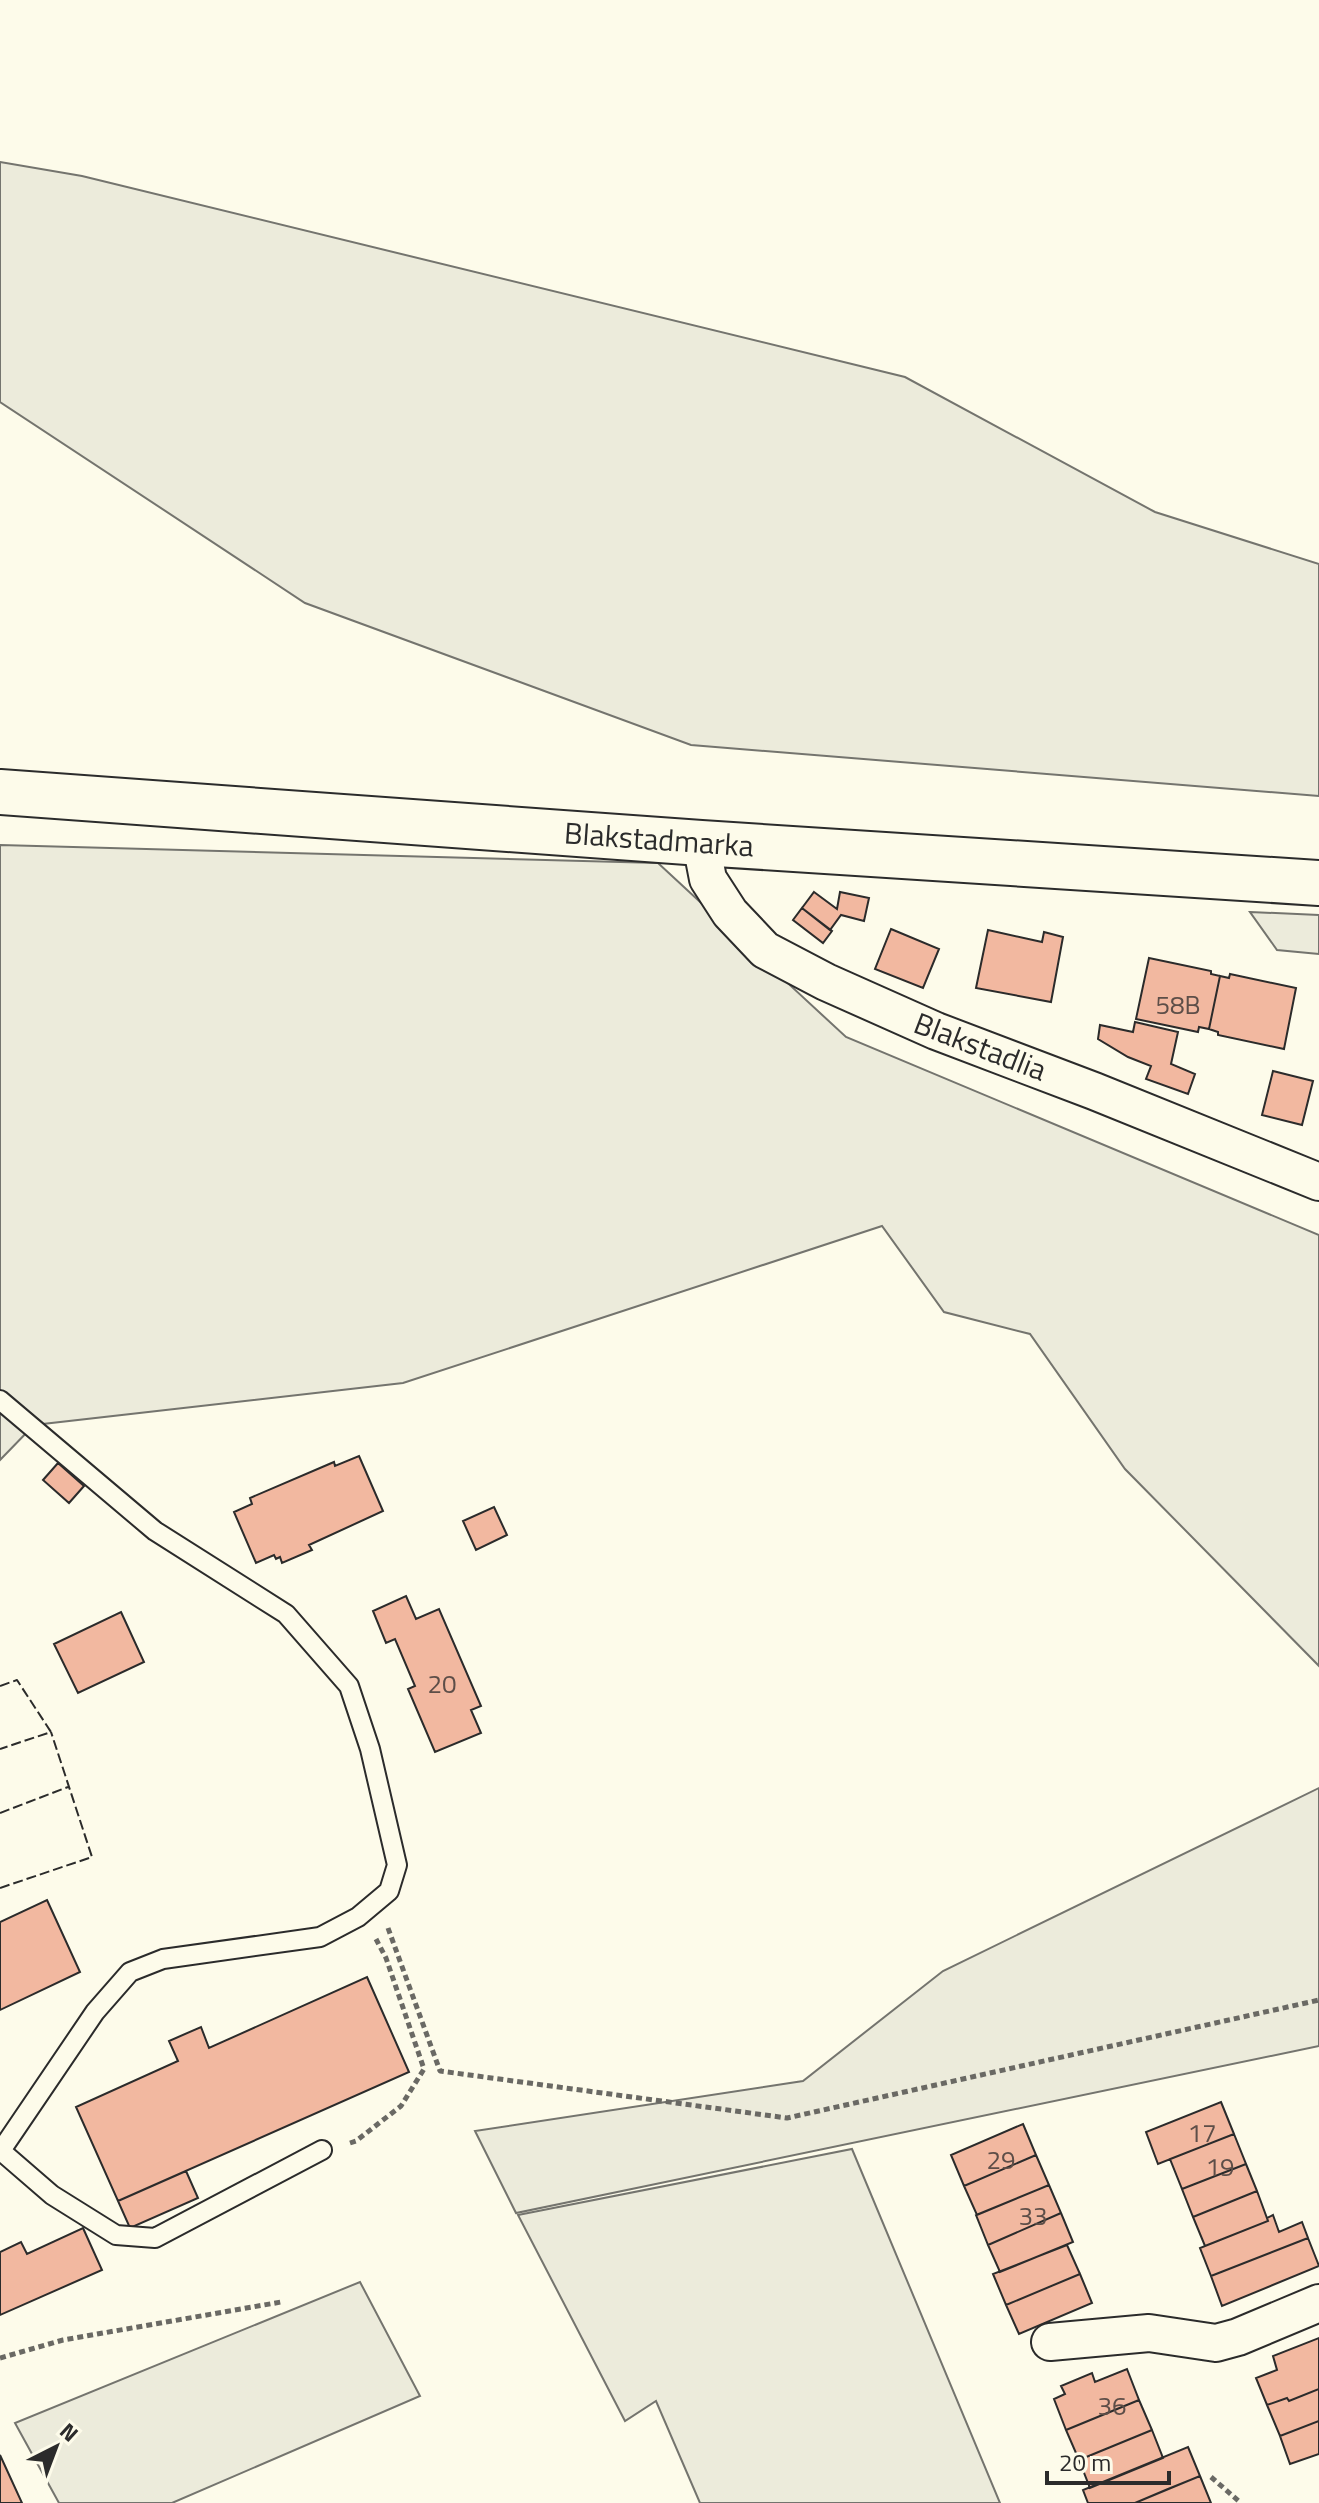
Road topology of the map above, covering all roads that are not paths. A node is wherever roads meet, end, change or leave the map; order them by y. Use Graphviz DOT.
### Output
graph roads {
  1 [pos="0,792"];
  2 [pos="701,843"];
  3 [pos="1319,883"];
  4 [pos="1319,1182"];
  5 [pos="0,1400"];
  6 [pos="322,2150"];
  7 [pos="0,2151"];
  8 [pos="1319,2303"];
  9 [pos="1050,2342"];
  1 -- 2 [label="main road, Blakstadmarka"];
  2 -- 3 [label="main road, Blakstadmarka"];
  2 -- 4 [label="street, Blakstadlia"];
  5 -- 7 [label="lane"];
  6 -- 7 [label="lane"];
  8 -- 9 [label="street"];
}
